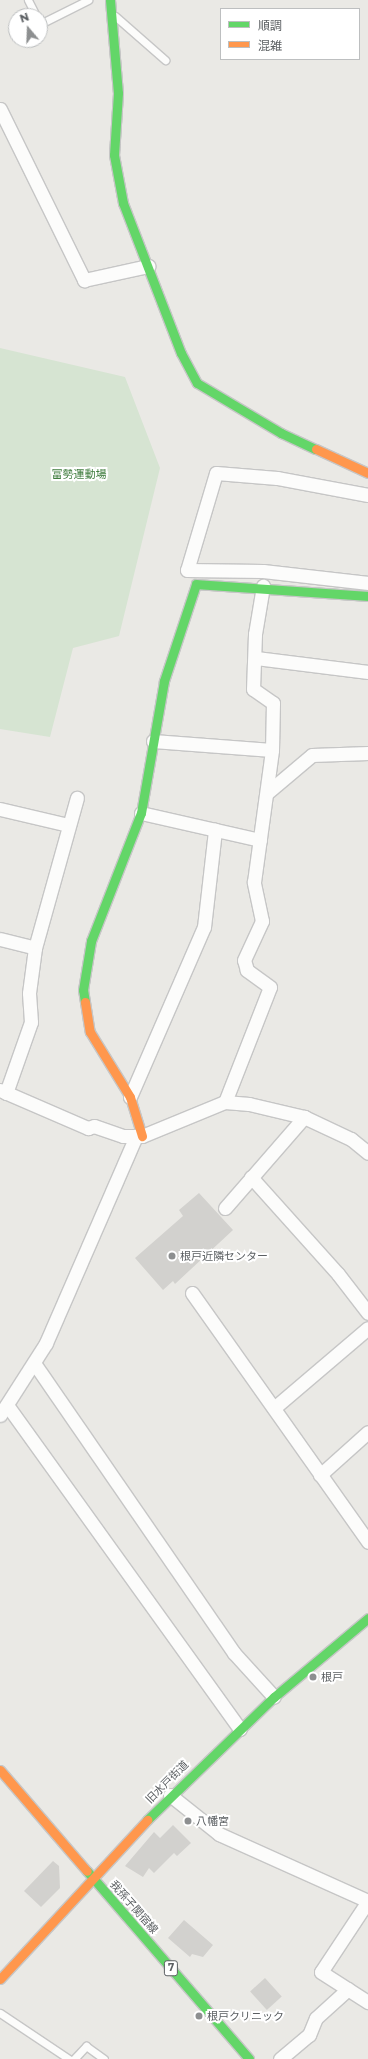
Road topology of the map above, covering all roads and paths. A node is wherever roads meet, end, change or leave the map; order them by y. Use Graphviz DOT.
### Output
graph roads {
  1 [pos="88,0"];
  2 [pos="110,0"];
  3 [pos="111,14"];
  4 [pos="48,20"];
  5 [pos="165,60"];
  6 [pos="0,109"];
  7 [pos="148,266"];
  8 [pos="368,473"];
  9 [pos="368,496"];
  10 [pos="368,583"];
  11 [pos="263,586"];
  12 [pos="368,596"];
  13 [pos="256,658"];
  14 [pos="368,672"];
  15 [pos="153,741"];
  16 [pos="272,750"];
  17 [pos="368,753"];
  18 [pos="268,792"];
  19 [pos="77,798"];
  20 [pos="0,809"];
  21 [pos="141,813"];
  22 [pos="68,825"];
  23 [pos="215,830"];
  24 [pos="260,840"];
  25 [pos="0,939"];
  26 [pos="35,948"];
  27 [pos="3,1092"];
  28 [pos="130,1097"];
  29 [pos="225,1102"];
  30 [pos="304,1117"];
  31 [pos="139,1136"];
  32 [pos="368,1153"];
  33 [pos="251,1177"];
  34 [pos="225,1208"];
  35 [pos="192,1293"];
  36 [pos="368,1312"];
  37 [pos="368,1328"];
  38 [pos="34,1363"];
  39 [pos="274,1408"];
  40 [pos="4,1410"];
  41 [pos="368,1432"];
  42 [pos="320,1475"];
  43 [pos="368,1542"];
  44 [pos="368,1618"];
  45 [pos="274,1697"];
  46 [pos="240,1728"];
  47 [pos="0,1770"];
  48 [pos="170,1795"];
  49 [pos="93,1878"];
  50 [pos="368,1901"];
  51 [pos="0,1979"];
  52 [pos="348,1989"];
  53 [pos="368,2002"];
  54 [pos="0,2013"];
  55 [pos="69,2059"];
  56 [pos="74,2059"];
  57 [pos="104,2059"];
  58 [pos="249,2059"];
  59 [pos="280,2059"];
  1 -- 4 [label="lane"];
  2 -- 3 [label="street"];
  3 -- 5 [label="lane"];
  3 -- 7 [label="street"];
  6 -- 7 [label="street"];
  7 -- 8 [label="street"];
  9 -- 10 [label="street"];
  11 -- 12 [label="street"];
  11 -- 13 [label="street"];
  11 -- 15 [label="street"];
  13 -- 14 [label="street"];
  13 -- 16 [label="street"];
  15 -- 16 [label="street"];
  15 -- 21 [label="street"];
  16 -- 18 [label="street"];
  17 -- 18 [label="street"];
  18 -- 24 [label="street"];
  19 -- 22 [label="street"];
  20 -- 22 [label="street"];
  21 -- 23 [label="street"];
  21 -- 28 [label="street"];
  22 -- 26 [label="street"];
  23 -- 24 [label="street"];
  23 -- 28 [label="street"];
  24 -- 29 [label="street"];
  25 -- 26 [label="street"];
  26 -- 27 [label="street"];
  27 -- 31 [label="street"];
  28 -- 31 [label="street"];
  29 -- 30 [label="street"];
  29 -- 31 [label="street"];
  30 -- 32 [label="street"];
  30 -- 33 [label="street"];
  31 -- 38 [label="street"];
  33 -- 34 [label="street"];
  33 -- 36 [label="street"];
  35 -- 39 [label="street"];
  37 -- 39 [label="street"];
  38 -- 40 [label="street"];
  38 -- 45 [label="street"];
  39 -- 42 [label="street"];
  40 -- 46 [label="street"];
  41 -- 42 [label="street"];
  42 -- 43 [label="street"];
  44 -- 45 [label="street, 旧水戸街道"];
  45 -- 46 [label="street, 旧水戸街道"];
  46 -- 48 [label="street, 旧水戸街道"];
  47 -- 49 [label="street, 我孫子関宿線 / 7"];
  48 -- 49 [label="street, 旧水戸街道"];
  48 -- 50 [label="street"];
  49 -- 51 [label="street, 旧水戸街道"];
  49 -- 58 [label="street, 我孫子関宿線 / 7"];
  50 -- 52 [label="street"];
  52 -- 53 [label="street"];
  52 -- 59 [label="street"];
  54 -- 55 [label="lane"];
  56 -- 57 [label="lane"];
}
